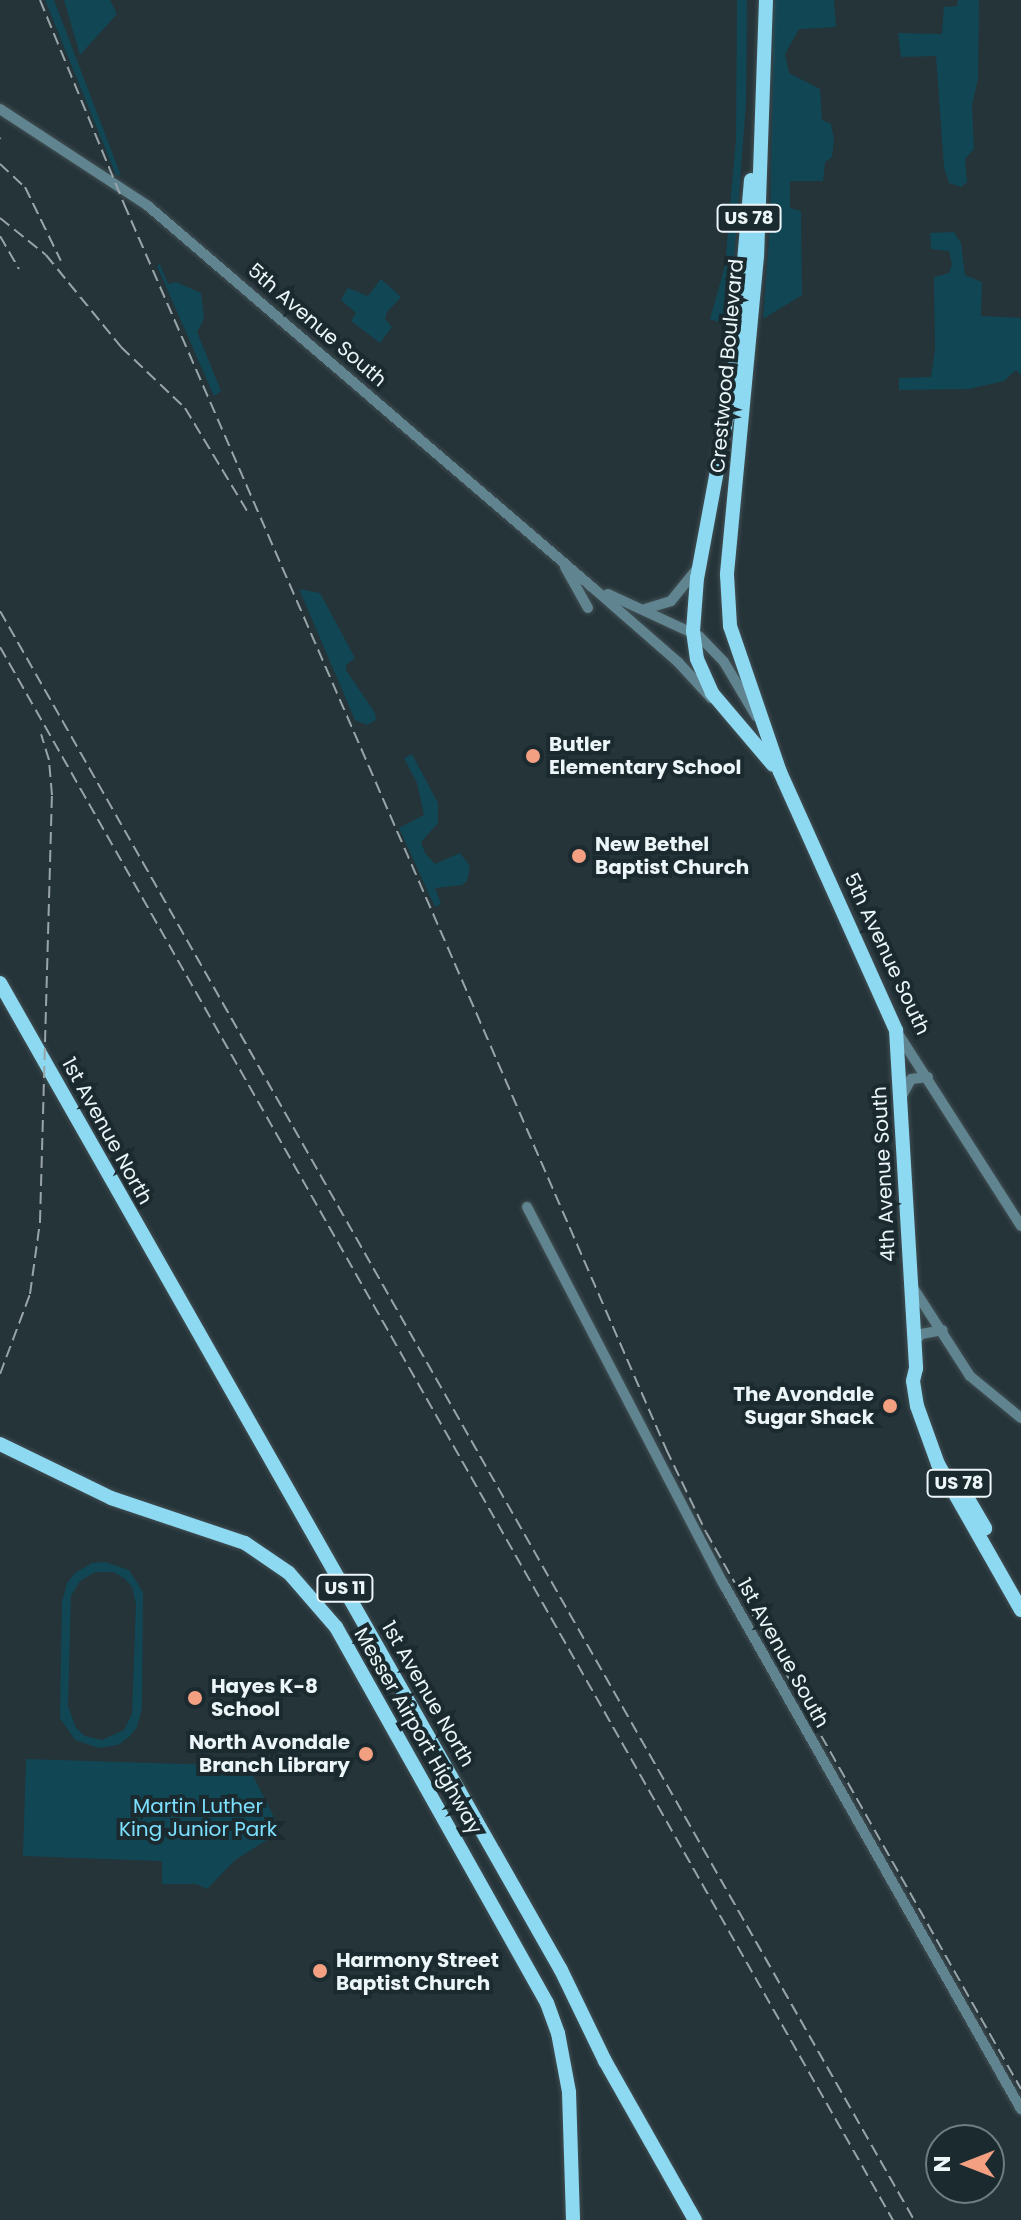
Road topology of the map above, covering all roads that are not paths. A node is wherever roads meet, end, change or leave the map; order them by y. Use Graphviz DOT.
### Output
graph roads {
  1 [pos="756,0"];
  2 [pos="766,0"];
  3 [pos="0,109"];
  4 [pos="562,562"];
  5 [pos="700,565"];
  6 [pos="595,589"];
  7 [pos="588,608"];
  8 [pos="633,608"];
  9 [pos="693,631"];
  10 [pos="719,704"];
  11 [pos="763,730"];
  12 [pos="780,772"];
  13 [pos="0,983"];
  14 [pos="896,1030"];
  15 [pos="928,1077"];
  16 [pos="900,1100"];
  17 [pos="527,1207"];
  18 [pos="1021,1226"];
  19 [pos="911,1284"];
  20 [pos="943,1330"];
  21 [pos="914,1343"];
  22 [pos="916,1368"];
  23 [pos="1021,1418"];
  24 [pos="0,1444"];
  25 [pos="1021,1592"];
  26 [pos="1021,1610"];
  27 [pos="1021,2109"];
  28 [pos="573,2220"];
  29 [pos="695,2220"];
  1 -- 5 [label="main road, Crestwood Boulevard / US 78"];
  2 -- 11 [label="main road, Crestwood Boulevard / US 78"];
  3 -- 4 [label="street, 5th Avenue South"];
  4 -- 6 [label="street, 5th Avenue South"];
  4 -- 7 [label="street"];
  5 -- 8 [label="street"];
  5 -- 9 [label="main road, Crestwood Boulevard / US 78"];
  6 -- 8 [label="street, 5th Avenue South"];
  6 -- 10 [label="street, 5th Avenue South"];
  8 -- 9 [label="street, 5th Avenue South"];
  9 -- 10 [label="main road, Crestwood Boulevard / US 78"];
  9 -- 11 [label="street, 5th Avenue South"];
  10 -- 12 [label="main road, 5th Avenue South / US 78"];
  11 -- 12 [label="main road, 5th Avenue South / US 78"];
  12 -- 14 [label="main road, 5th Avenue South / US 78"];
  13 -- 29 [label="main road, 1st Avenue North / US 11"];
  14 -- 15 [label="street, 5th Avenue South"];
  14 -- 16 [label="main road, 4th Avenue South / US 78"];
  15 -- 16 [label="street"];
  15 -- 18 [label="street, 5th Avenue South"];
  16 -- 19 [label="main road, 4th Avenue South / US 78"];
  17 -- 27 [label="street, 1st Avenue South"];
  19 -- 20 [label="street, 4th Avenue South"];
  19 -- 21 [label="main road, US 78"];
  20 -- 21 [label="street"];
  20 -- 23 [label="street, 4th Avenue South"];
  21 -- 22 [label="main road, US 78"];
  22 -- 25 [label="main road, US 78"];
  22 -- 26 [label="main road, US 78"];
  24 -- 28 [label="main road, Messer Airport Highway"];
}
